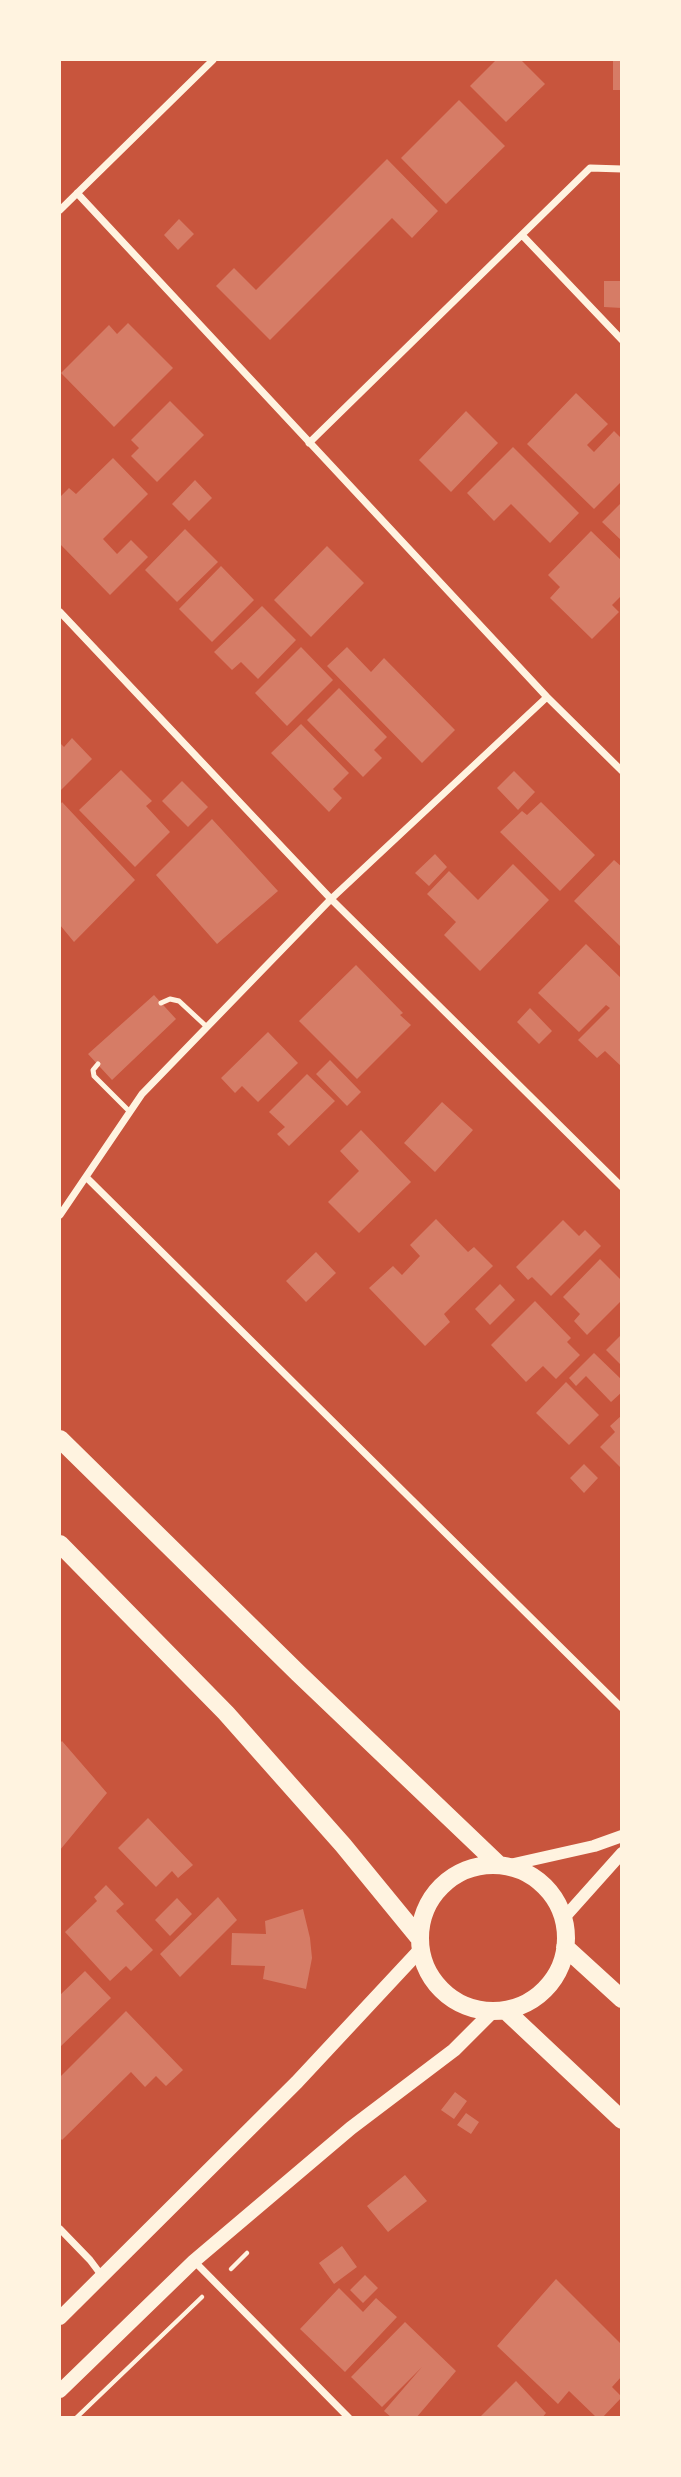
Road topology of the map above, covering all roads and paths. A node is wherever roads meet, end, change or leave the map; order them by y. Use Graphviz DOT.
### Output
graph roads {
  1 [pos="213,60"];
  2 [pos="621,169"];
  3 [pos="77,193"];
  4 [pos="60,210"];
  5 [pos="522,235"];
  6 [pos="621,340"];
  7 [pos="309,443"];
  8 [pos="60,612"];
  9 [pos="547,697"];
  10 [pos="621,771"];
  11 [pos="331,899"];
  12 [pos="161,1003"];
  13 [pos="207,1027"];
  14 [pos="98,1064"];
  15 [pos="129,1111"];
  16 [pos="86,1177"];
  17 [pos="621,1187"];
  18 [pos="62,1204"];
  19 [pos="60,1215"];
  20 [pos="60,1439"];
  21 [pos="60,1544"];
  22 [pos="621,1708"];
  23 [pos="621,1836"];
  24 [pos="621,1853"];
  25 [pos="502,1865"];
  26 [pos="564,1919"];
  27 [pos="420,1944"];
  28 [pos="565,1947"];
  29 [pos="621,1999"];
  30 [pos="499,2011"];
  31 [pos="621,2120"];
  32 [pos="60,2229"];
  33 [pos="194,2261"];
  34 [pos="102,2276"];
  35 [pos="60,2318"];
  36 [pos="60,2391"];
  37 [pos="349,2417"];
  1 -- 3 [label="street"];
  2 -- 5 [label="street"];
  3 -- 4 [label="street"];
  3 -- 7 [label="street"];
  5 -- 6 [label="street"];
  5 -- 7 [label="street"];
  7 -- 9 [label="street"];
  8 -- 11 [label="street"];
  9 -- 10 [label="street"];
  9 -- 11 [label="street"];
  11 -- 13 [label="street"];
  11 -- 17 [label="street"];
  12 -- 13 [label="lane"];
  13 -- 15 [label="street"];
  14 -- 15 [label="lane"];
  15 -- 16 [label="street"];
  16 -- 18 [label="street"];
  16 -- 22 [label="street"];
  18 -- 19 [label="street"];
  20 -- 25 [label="main road"];
  21 -- 27 [label="main road"];
  23 -- 25 [label="street"];
  24 -- 26 [label="street"];
  25 -- 26 [label="main road"];
  25 -- 27 [label="main road"];
  26 -- 28 [label="main road"];
  27 -- 30 [label="main road"];
  27 -- 34 [label="main road"];
  28 -- 29 [label="main road"];
  28 -- 30 [label="main road"];
  30 -- 31 [label="main road"];
  30 -- 33 [label="main road"];
  32 -- 34 [label="street"];
  33 -- 36 [label="main road"];
  33 -- 37 [label="street"];
  34 -- 35 [label="main road"];
}
